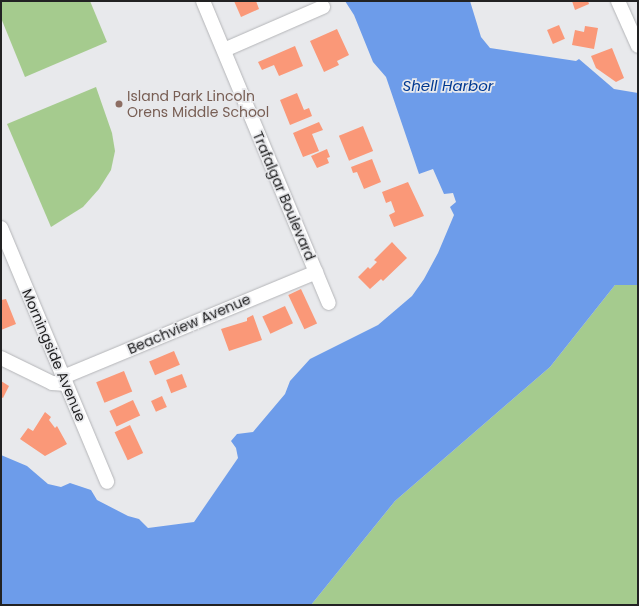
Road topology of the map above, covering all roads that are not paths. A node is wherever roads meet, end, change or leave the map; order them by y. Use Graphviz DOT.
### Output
graph roads {
  1 [pos="203,1"];
  2 [pos="618,1"];
  3 [pos="323,7"];
  4 [pos="633,23"];
  5 [pos="638,46"];
  6 [pos="224,50"];
  7 [pos="1,228"];
  8 [pos="316,272"];
  9 [pos="329,303"];
  10 [pos="1,358"];
  11 [pos="65,380"];
  12 [pos="107,482"];
  1 -- 6 [label="street, Trafalgar Boulevard"];
  2 -- 4 [label="street"];
  3 -- 6 [label="street"];
  4 -- 5 [label="street"];
  6 -- 8 [label="street, Trafalgar Boulevard"];
  7 -- 11 [label="street, Morningside Avenue"];
  8 -- 9 [label="street, Trafalgar Boulevard"];
  8 -- 11 [label="street, Beachview Avenue"];
  10 -- 11 [label="street"];
  11 -- 12 [label="street, Morningside Avenue"];
}
